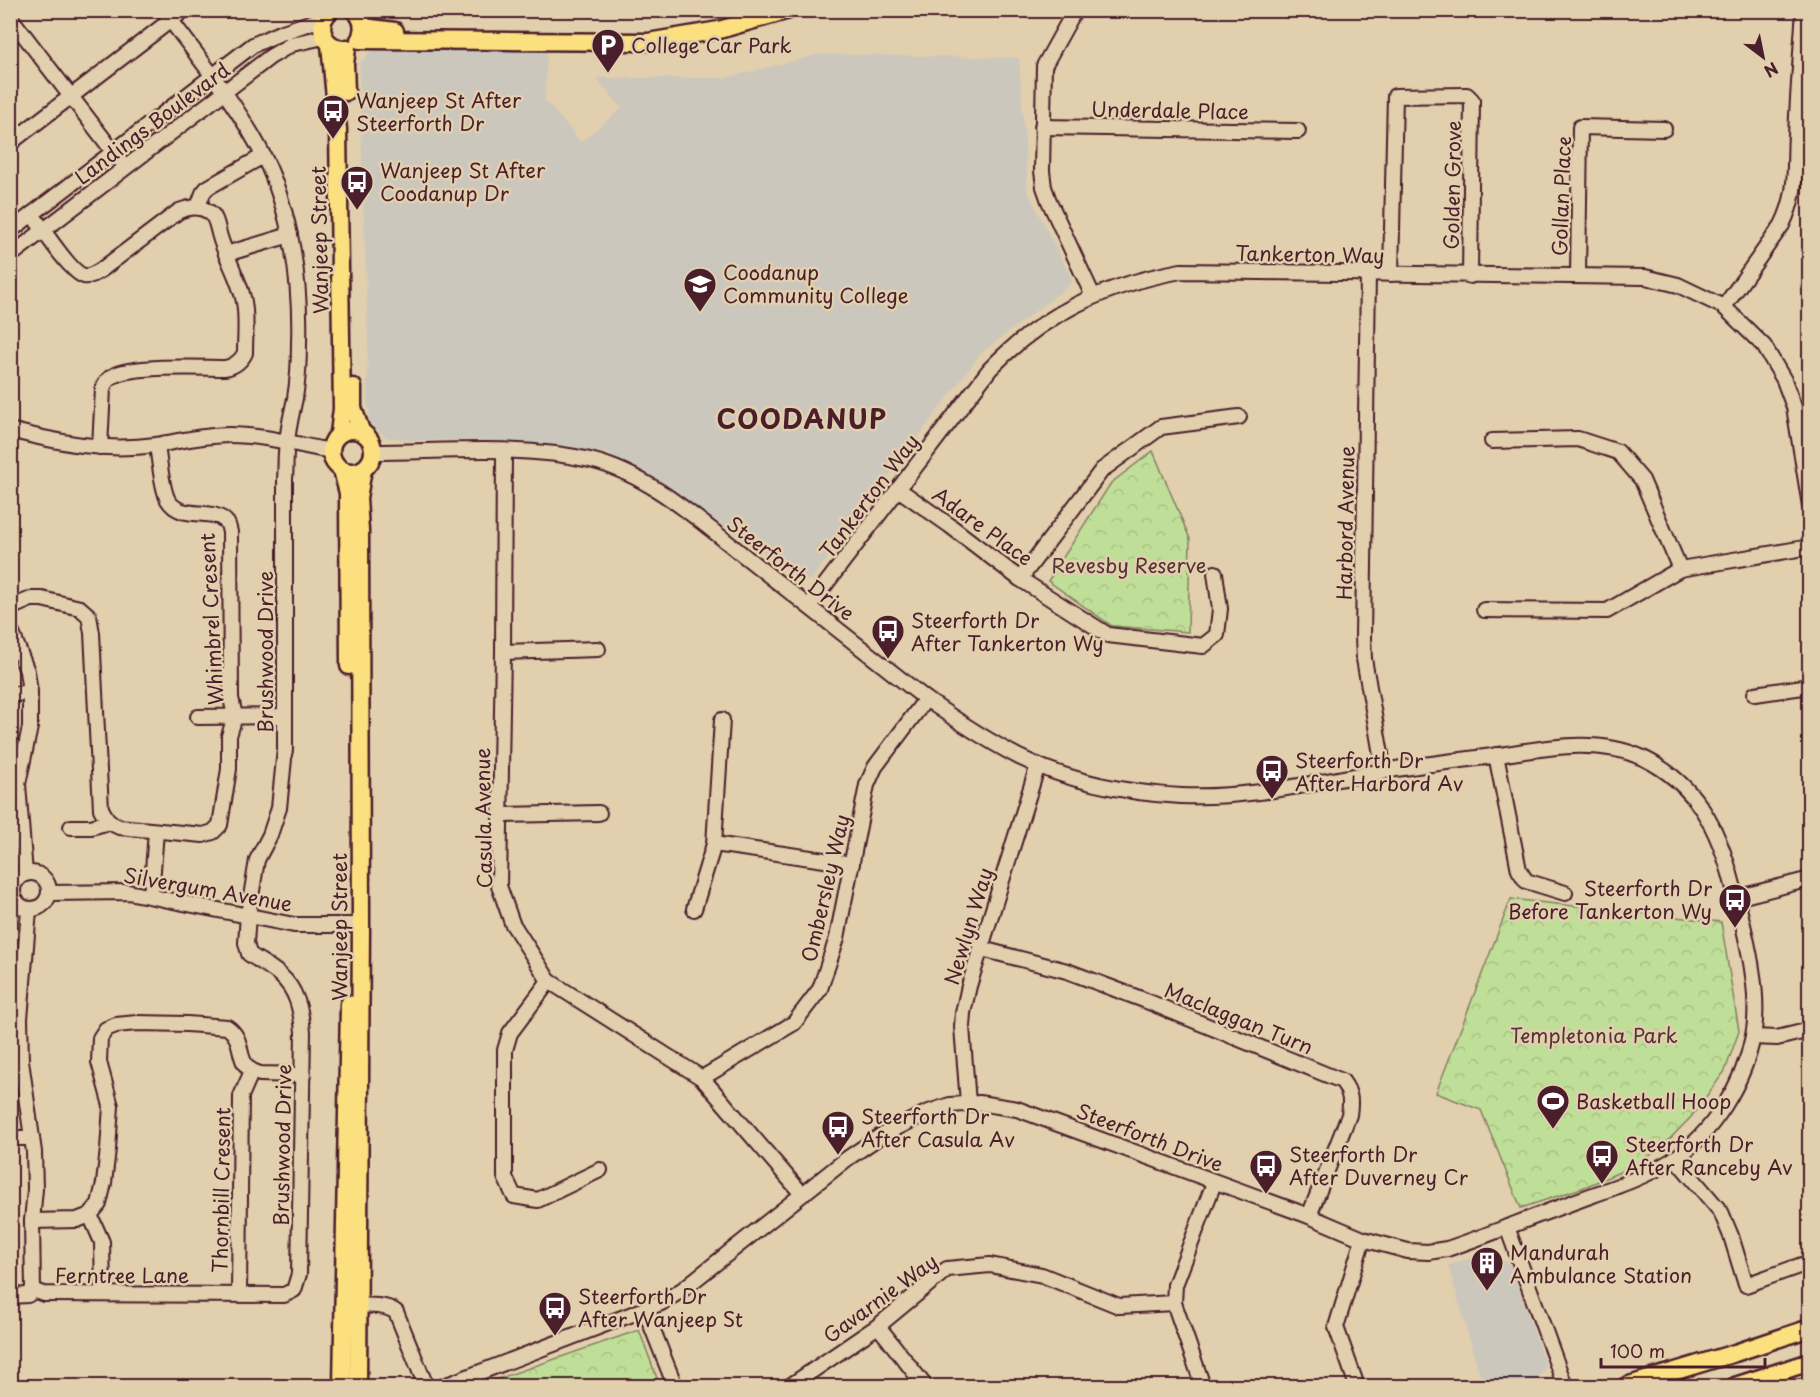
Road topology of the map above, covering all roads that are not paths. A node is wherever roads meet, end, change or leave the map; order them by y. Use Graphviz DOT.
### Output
graph roads {
  1 [pos="184,10"];
  2 [pos="354,10"];
  3 [pos="762,10"];
  4 [pos="789,10"];
  5 [pos="1075,10"];
  6 [pos="1804,10"];
  7 [pos="327,14"];
  8 [pos="167,16"];
  9 [pos="10,17"];
  10 [pos="356,38"];
  11 [pos="327,41"];
  12 [pos="212,75"];
  13 [pos="224,93"];
  14 [pos="71,96"];
  15 [pos="1042,127"];
  16 [pos="1664,129"];
  17 [pos="1298,131"];
  18 [pos="10,143"];
  19 [pos="114,152"];
  20 [pos="263,156"];
  21 [pos="126,168"];
  22 [pos="198,207"];
  23 [pos="32,214"];
  24 [pos="12,226"];
  25 [pos="44,230"];
  26 [pos="290,235"];
  27 [pos="27,243"];
  28 [pos="226,254"];
  29 [pos="10,256"];
  30 [pos="1368,274"];
  31 [pos="1391,274"];
  32 [pos="1470,276"];
  33 [pos="1578,276"];
  34 [pos="1093,296"];
  35 [pos="1724,307"];
  36 [pos="1239,417"];
  37 [pos="10,430"];
  38 [pos="361,431"];
  39 [pos="339,434"];
  40 [pos="1492,441"];
  41 [pos="287,442"];
  42 [pos="157,445"];
  43 [pos="100,447"];
  44 [pos="330,450"];
  45 [pos="504,451"];
  46 [pos="373,452"];
  47 [pos="363,469"];
  48 [pos="342,470"];
  49 [pos="898,489"];
  50 [pos="1809,507"];
  51 [pos="1809,547"];
  52 [pos="1680,569"];
  53 [pos="1215,573"];
  54 [pos="1020,579"];
  55 [pos="809,606"];
  56 [pos="10,608"];
  57 [pos="1484,610"];
  58 [pos="10,628"];
  59 [pos="598,649"];
  60 [pos="503,652"];
  61 [pos="1809,686"];
  62 [pos="30,693"];
  63 [pos="1755,694"];
  64 [pos="10,695"];
  65 [pos="926,699"];
  66 [pos="285,716"];
  67 [pos="198,717"];
  68 [pos="235,717"];
  69 [pos="722,720"];
  70 [pos="1496,755"];
  71 [pos="1038,765"];
  72 [pos="1384,771"];
  73 [pos="599,813"];
  74 [pos="500,815"];
  75 [pos="109,822"];
  76 [pos="71,827"];
  77 [pos="156,831"];
  78 [pos="714,844"];
  79 [pos="852,864"];
  80 [pos="25,874"];
  81 [pos="1809,879"];
  82 [pos="12,888"];
  83 [pos="49,893"];
  84 [pos="1565,893"];
  85 [pos="151,896"];
  86 [pos="1736,898"];
  87 [pos="29,909"];
  88 [pos="693,909"];
  89 [pos="248,915"];
  90 [pos="356,926"];
  91 [pos="982,949"];
  92 [pos="549,981"];
  93 [pos="15,1012"];
  94 [pos="1809,1030"];
  95 [pos="1753,1037"];
  96 [pos="252,1071"];
  97 [pos="303,1075"];
  98 [pos="702,1078"];
  99 [pos="968,1103"];
  100 [pos="10,1138"];
  101 [pos="32,1138"];
  102 [pos="1675,1158"];
  103 [pos="600,1170"];
  104 [pos="1214,1183"];
  105 [pos="802,1194"];
  106 [pos="90,1215"];
  107 [pos="1309,1216"];
  108 [pos="32,1221"];
  109 [pos="1507,1227"];
  110 [pos="1363,1239"];
  111 [pos="1809,1262"];
  112 [pos="33,1290"];
  113 [pos="103,1294"];
  114 [pos="239,1294"];
  115 [pos="284,1295"];
  116 [pos="10,1296"];
  117 [pos="1174,1303"];
  118 [pos="351,1306"];
  119 [pos="645,1310"];
  120 [pos="878,1326"];
  121 [pos="1809,1328"];
  122 [pos="1809,1362"];
  123 [pos="342,1386"];
  124 [pos="358,1386"];
  125 [pos="426,1386"];
  126 [pos="444,1386"];
  127 [pos="675,1386"];
  128 [pos="790,1386"];
  129 [pos="925,1386"];
  130 [pos="1203,1386"];
  131 [pos="1357,1386"];
  132 [pos="1565,1386"];
  133 [pos="1626,1386"];
  134 [pos="1736,1386"];
  1 -- 8 [label="street"];
  2 -- 10 [label="main road"];
  3 -- 10 [label="main road"];
  4 -- 10 [label="main road"];
  5 -- 15 [label="street"];
  6 -- 35 [label="street"];
  7 -- 11 [label="main road, Wanjeep Street"];
  7 -- 12 [label="street, Landings Boulevard"];
  8 -- 12 [label="street, Brushwood Drive"];
  8 -- 14 [label="street"];
  9 -- 14 [label="street"];
  10 -- 11 [label="main road"];
  10 -- 38 [label="main road, Wanjeep Street"];
  11 -- 13 [label="street, Landings Boulevard"];
  11 -- 39 [label="main road, Wanjeep Street"];
  12 -- 13 [label="street, Brushwood Drive"];
  12 -- 19 [label="street, Landings Boulevard"];
  13 -- 20 [label="street, Brushwood Drive"];
  13 -- 21 [label="street, Landings Boulevard"];
  14 -- 18 [label="street"];
  14 -- 19 [label="street"];
  15 -- 17 [label="street, Underdale Place"];
  15 -- 34 [label="street"];
  16 -- 33 [label="street, Gollan Place"];
  19 -- 21 [label="street"];
  19 -- 23 [label="street, Landings Boulevard"];
  20 -- 22 [label="street"];
  20 -- 26 [label="street, Brushwood Drive"];
  21 -- 25 [label="street, Landings Boulevard"];
  22 -- 25 [label="street"];
  22 -- 28 [label="street"];
  23 -- 24 [label="street, Landings Boulevard"];
  23 -- 25 [label="street"];
  24 -- 27 [label="street"];
  25 -- 27 [label="street, Landings Boulevard"];
  26 -- 28 [label="street"];
  26 -- 41 [label="street, Brushwood Drive"];
  27 -- 29 [label="street, Landings Boulevard"];
  28 -- 43 [label="street"];
  30 -- 31 [label="street, Tankerton Way"];
  30 -- 34 [label="street, Tankerton Way"];
  30 -- 72 [label="street, Harbord Avenue"];
  31 -- 32 [label="street, Tankerton Way"];
  31 -- 32 [label="street, Golden Grove"];
  32 -- 33 [label="street, Tankerton Way"];
  33 -- 35 [label="street, Tankerton Way"];
  34 -- 49 [label="street, Tankerton Way"];
  35 -- 50 [label="street, Tankerton Way"];
  36 -- 54 [label="street"];
  37 -- 43 [label="street"];
  38 -- 39 [label="main road"];
  38 -- 46 [label="main road"];
  39 -- 44 [label="main road"];
  40 -- 52 [label="street"];
  41 -- 42 [label="street"];
  41 -- 44 [label="street"];
  41 -- 66 [label="street, Brushwood Drive"];
  42 -- 43 [label="street"];
  42 -- 68 [label="street, Whimbrel Cresent"];
  44 -- 48 [label="main road"];
  45 -- 46 [label="street, Steerforth Drive"];
  45 -- 55 [label="street, Steerforth Drive"];
  45 -- 60 [label="street, Casula Avenue"];
  46 -- 47 [label="main road"];
  47 -- 48 [label="main road"];
  47 -- 90 [label="main road, Wanjeep Street"];
  48 -- 90 [label="main road, Wanjeep Street"];
  49 -- 54 [label="street, Adare Place"];
  49 -- 55 [label="street, Tankerton Way"];
  51 -- 52 [label="street"];
  52 -- 57 [label="street"];
  53 -- 54 [label="street, Adare Place"];
  55 -- 65 [label="street, Steerforth Drive"];
  56 -- 75 [label="street"];
  58 -- 62 [label="street"];
  59 -- 60 [label="street"];
  60 -- 74 [label="street, Casula Avenue"];
  61 -- 63 [label="street"];
  62 -- 64 [label="street"];
  62 -- 80 [label="street"];
  65 -- 71 [label="street, Steerforth Drive"];
  65 -- 79 [label="street, Ombersley Way"];
  66 -- 68 [label="street"];
  66 -- 89 [label="street, Brushwood Drive"];
  67 -- 68 [label="street"];
  68 -- 77 [label="street, Whimbrel Cresent"];
  69 -- 78 [label="street"];
  70 -- 72 [label="street, Steerforth Drive"];
  70 -- 84 [label="street"];
  70 -- 86 [label="street, Steerforth Drive"];
  71 -- 72 [label="street, Steerforth Drive"];
  71 -- 91 [label="street, Newlyn Way"];
  73 -- 74 [label="street"];
  74 -- 92 [label="street, Casula Avenue"];
  75 -- 76 [label="street, Whimbrel Cresent"];
  75 -- 77 [label="street, Whimbrel Cresent"];
  77 -- 85 [label="street"];
  78 -- 79 [label="street"];
  78 -- 88 [label="street"];
  79 -- 98 [label="street, Ombersley Way"];
  80 -- 82 [label="street"];
  80 -- 83 [label="street"];
  81 -- 86 [label="street"];
  82 -- 87 [label="street"];
  83 -- 85 [label="street, Silvergum Avenue"];
  83 -- 87 [label="street"];
  85 -- 89 [label="street, Silvergum Avenue"];
  86 -- 95 [label="street, Steerforth Drive"];
  87 -- 93 [label="street"];
  89 -- 90 [label="street, Silvergum Avenue"];
  89 -- 97 [label="street, Brushwood Drive"];
  90 -- 118 [label="main road, Wanjeep Street"];
  91 -- 99 [label="street, Newlyn Way"];
  91 -- 107 [label="street, Maclaggan Turn"];
  92 -- 98 [label="street, Casula Avenue"];
  92 -- 103 [label="street"];
  93 -- 101 [label="street"];
  94 -- 95 [label="street"];
  95 -- 102 [label="street, Steerforth Drive"];
  96 -- 97 [label="street"];
  96 -- 106 [label="street"];
  96 -- 114 [label="street, Thornbill Cresent"];
  97 -- 115 [label="street, Brushwood Drive"];
  98 -- 105 [label="street, Casula Avenue"];
  99 -- 104 [label="street, Steerforth Drive"];
  99 -- 105 [label="street, Steerforth Drive"];
  100 -- 101 [label="street"];
  101 -- 108 [label="street"];
  102 -- 109 [label="street, Steerforth Drive"];
  102 -- 111 [label="street"];
  104 -- 107 [label="street, Steerforth Drive"];
  104 -- 117 [label="street"];
  105 -- 119 [label="street, Steerforth Drive"];
  106 -- 108 [label="street"];
  106 -- 113 [label="street"];
  107 -- 110 [label="street, Steerforth Drive"];
  108 -- 112 [label="street"];
  109 -- 110 [label="street, Steerforth Drive"];
  109 -- 132 [label="street"];
  110 -- 131 [label="street"];
  112 -- 113 [label="street, Ferntree Lane"];
  112 -- 116 [label="street"];
  113 -- 114 [label="street, Ferntree Lane"];
  114 -- 115 [label="street, Ferntree Lane"];
  117 -- 120 [label="street, Gavarnie Way"];
  117 -- 130 [label="street"];
  118 -- 123 [label="main road, Wanjeep Street"];
  118 -- 124 [label="main road, Wanjeep Street"];
  118 -- 125 [label="street"];
  119 -- 126 [label="street, Steerforth Drive"];
  119 -- 127 [label="street"];
  120 -- 128 [label="street, Gavarnie Way"];
  120 -- 129 [label="street"];
  121 -- 133 [label="main road"];
  122 -- 134 [label="main road"];
}
